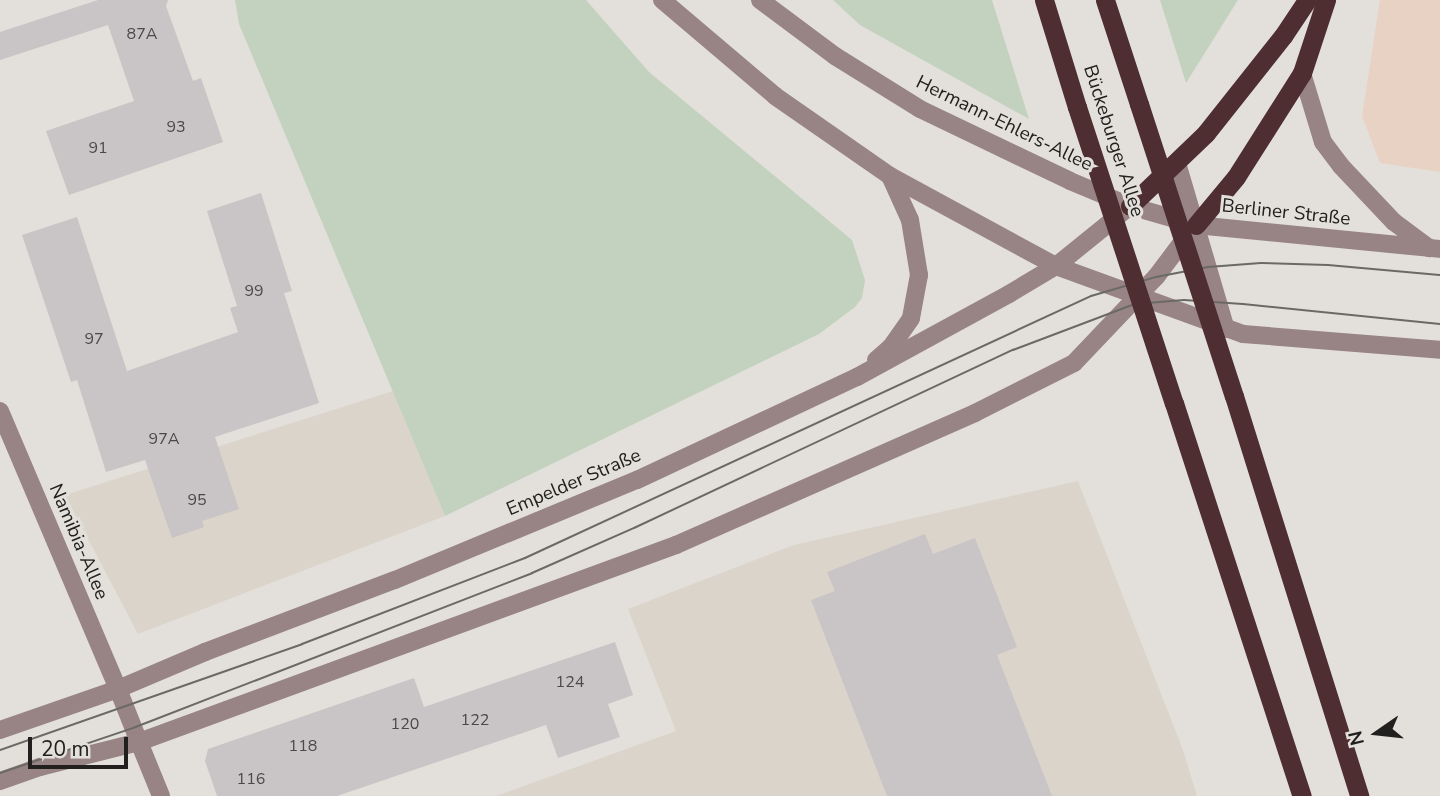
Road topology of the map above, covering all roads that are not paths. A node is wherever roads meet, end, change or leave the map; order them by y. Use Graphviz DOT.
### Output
graph roads {
  1 [pos="662,0"];
  2 [pos="760,0"];
  3 [pos="1044,0"];
  4 [pos="1105,0"];
  5 [pos="1307,0"];
  6 [pos="1326,0"];
  7 [pos="1302,73"];
  8 [pos="1177,163"];
  9 [pos="890,176"];
  10 [pos="1130,205"];
  11 [pos="1196,225"];
  12 [pos="1434,248"];
  13 [pos="1056,266"];
  14 [pos="1137,297"];
  15 [pos="1226,329"];
  16 [pos="1440,350"];
  17 [pos="857,377"];
  18 [pos="0,411"];
  19 [pos="118,689"];
  20 [pos="0,730"];
  21 [pos="139,742"];
  22 [pos="0,781"];
  23 [pos="161,796"];
  24 [pos="1302,796"];
  25 [pos="1359,796"];
  1 -- 9 [label="street"];
  2 -- 10 [label="street, Hermann-Ehlers-Allee"];
  3 -- 24 [label="highway, Bückeburger Allee, bridge"];
  4 -- 25 [label="highway, Bückeburger Allee, bridge"];
  5 -- 8 [label="highway"];
  6 -- 7 [label="highway"];
  7 -- 11 [label="highway"];
  7 -- 12 [label="street"];
  8 -- 10 [label="highway"];
  8 -- 11 [label="street"];
  9 -- 13 [label="street"];
  9 -- 17 [label="street"];
  10 -- 11 [label="street, Berliner Straße"];
  10 -- 13 [label="street, Empelder Straße"];
  11 -- 12 [label="street, Berliner Straße"];
  11 -- 14 [label="street"];
  11 -- 15 [label="street"];
  13 -- 14 [label="street"];
  13 -- 17 [label="street, Empelder Straße"];
  14 -- 15 [label="street"];
  14 -- 21 [label="street"];
  15 -- 16 [label="street"];
  17 -- 19 [label="street, Empelder Straße"];
  18 -- 19 [label="street, Namibia-Allee"];
  19 -- 20 [label="street, Empelder Straße"];
  19 -- 21 [label="street, Namibia-Allee"];
  21 -- 22 [label="street"];
  21 -- 23 [label="street, Namibia-Allee"];
}
